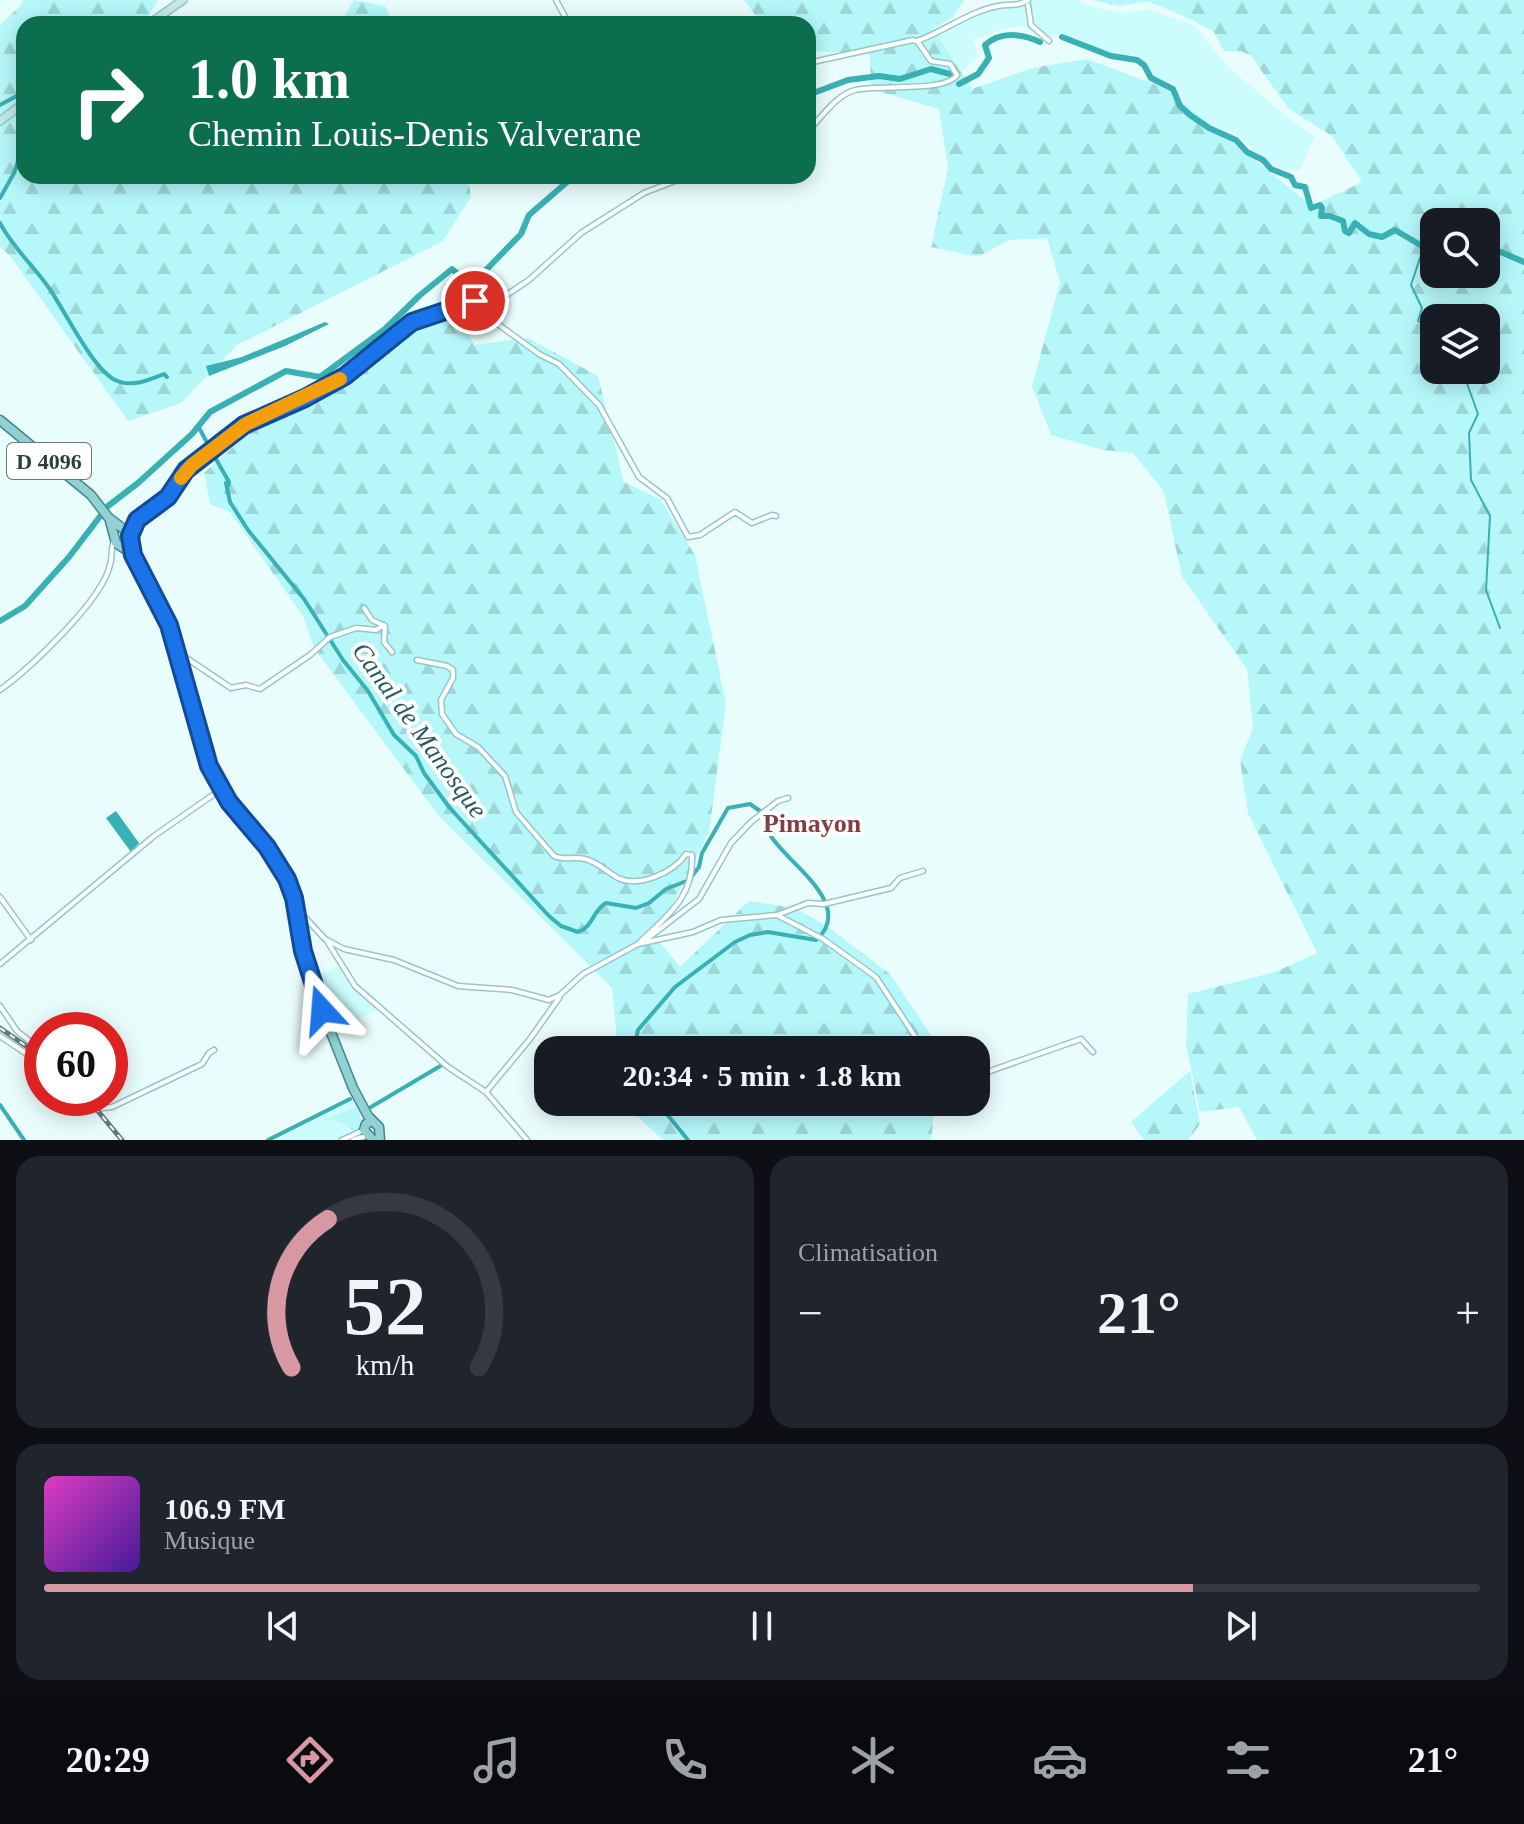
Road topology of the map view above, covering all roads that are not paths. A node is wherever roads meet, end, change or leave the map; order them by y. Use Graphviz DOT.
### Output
graph roads {
  1 [pos="183,0"];
  2 [pos="1028,2"];
  3 [pos="160,16"];
  4 [pos="917,41"];
  5 [pos="1049,41"];
  6 [pos="816,61"];
  7 [pos="816,123"];
  8 [pos="667,184"];
  9 [pos="408,324"];
  10 [pos="0,420"];
  11 [pos="776,516"];
  12 [pos="121,539"];
  13 [pos="364,608"];
  14 [pos="384,625"];
  15 [pos="177,652"];
  16 [pos="392,652"];
  17 [pos="417,660"];
  18 [pos="0,690"];
  19 [pos="221,789"];
  20 [pos="788,798"];
  21 [pos="275,859"];
  22 [pos="922,871"];
  23 [pos="289,891"];
  24 [pos="0,897"];
  25 [pos="297,911"];
  26 [pos="777,915"];
  27 [pos="325,939"];
  28 [pos="31,940"];
  29 [pos="638,944"];
  30 [pos="303,951"];
  31 [pos="0,964"];
  32 [pos="560,995"];
  33 [pos="0,1006"];
  34 [pos="0,1036"];
  35 [pos="914,1036"];
  36 [pos="24,1037"];
  37 [pos="214,1050"];
  38 [pos="24,1051"];
  39 [pos="1093,1052"];
  40 [pos="990,1071"];
  41 [pos="486,1092"];
  42 [pos="128,1099"];
  43 [pos="371,1132"];
  44 [pos="342,1140"];
  45 [pos="353,1140"];
  46 [pos="527,1140"];
  1 -- 3 [label="street"];
  2 -- 4 [label="street"];
  2 -- 5 [label="street"];
  4 -- 6 [label="street"];
  4 -- 7 [label="street"];
  8 -- 9 [label="street"];
  9 -- 11 [label="street"];
  9 -- 12 [label="street"];
  10 -- 12 [label="main road, D 4096"];
  12 -- 15 [label="main road"];
  12 -- 18 [label="street"];
  13 -- 14 [label="street"];
  14 -- 15 [label="street"];
  14 -- 16 [label="street"];
  15 -- 19 [label="main road"];
  17 -- 29 [label="street"];
  19 -- 21 [label="main road"];
  19 -- 28 [label="street"];
  20 -- 29 [label="street"];
  21 -- 23 [label="main road"];
  21 -- 25 [label="main road"];
  22 -- 26 [label="street"];
  23 -- 25 [label="street"];
  23 -- 30 [label="main road"];
  24 -- 28 [label="street"];
  25 -- 27 [label="street"];
  25 -- 30 [label="main road"];
  26 -- 29 [label="street"];
  26 -- 35 [label="street"];
  27 -- 32 [label="street"];
  27 -- 41 [label="street"];
  28 -- 31 [label="street"];
  29 -- 32 [label="street"];
  30 -- 43 [label="main road"];
  32 -- 41 [label="street"];
  33 -- 36 [label="street"];
  34 -- 38 [label="street"];
  37 -- 42 [label="street"];
  39 -- 40 [label="street"];
  41 -- 46 [label="street"];
  43 -- 44 [label="street"];
  43 -- 45 [label="street"];
}
